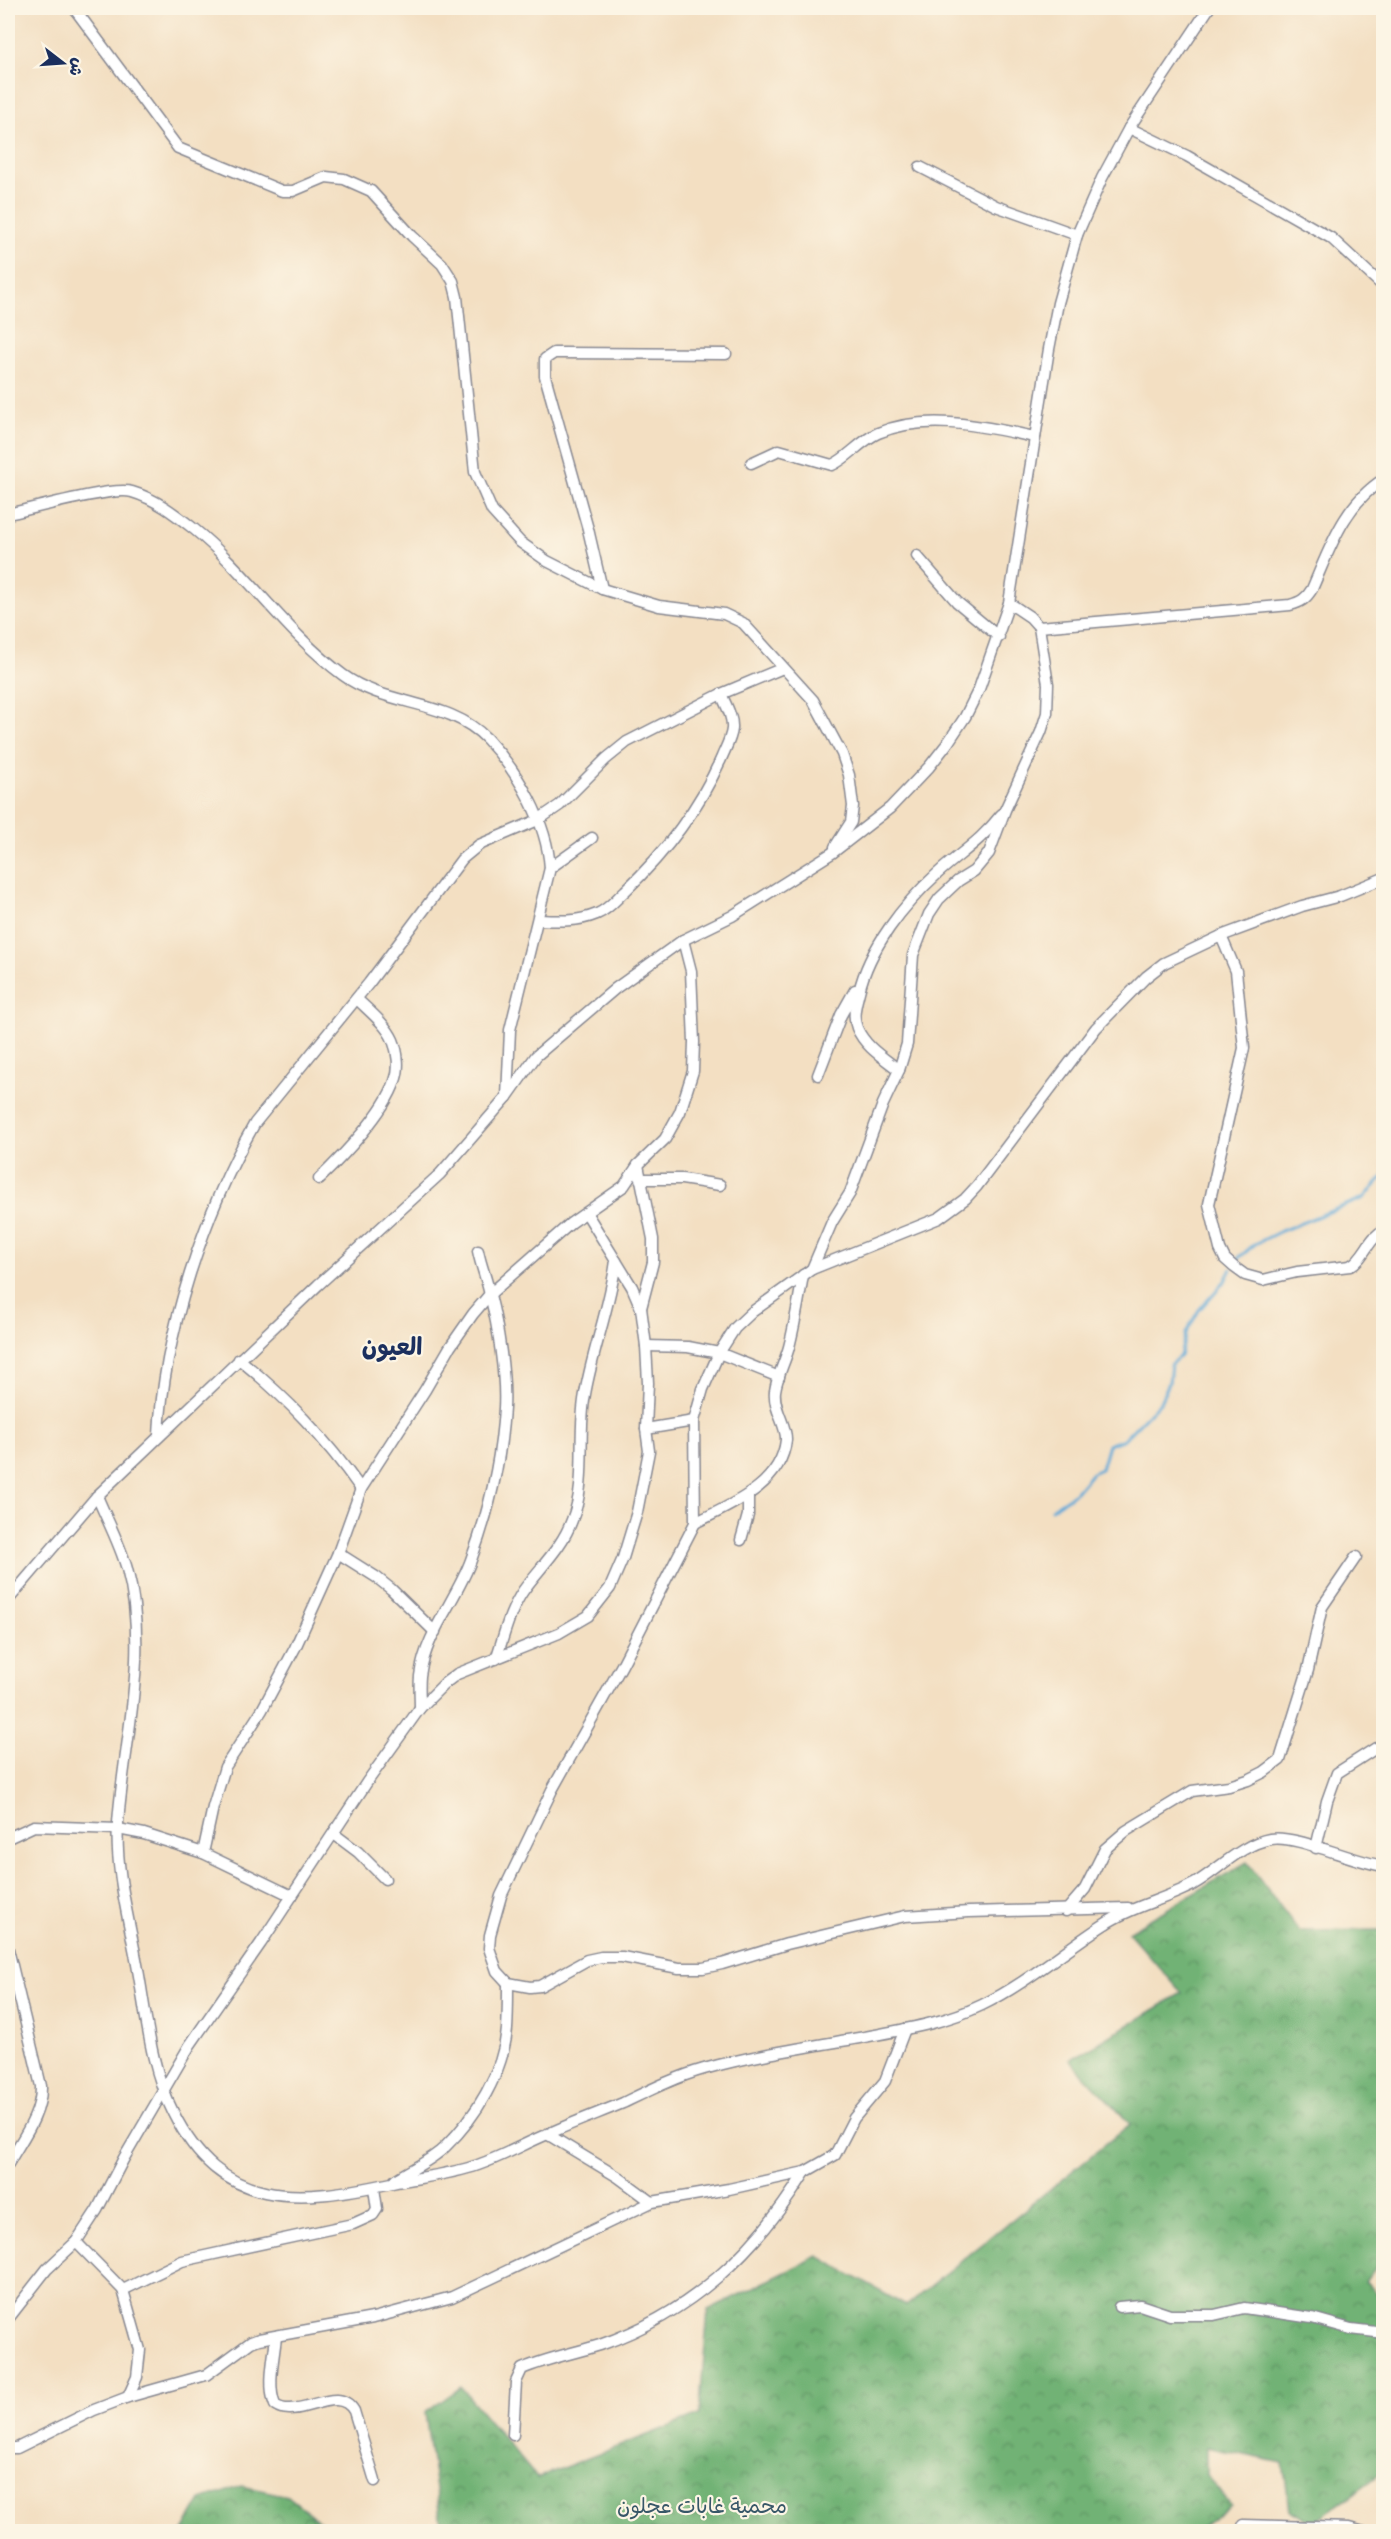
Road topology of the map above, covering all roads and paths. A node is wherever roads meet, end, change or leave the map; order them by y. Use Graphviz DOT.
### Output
graph roads {
  1 [pos="74,8"];
  2 [pos="1209,8"];
  3 [pos="1129,128"];
  4 [pos="920,168"];
  5 [pos="1077,235"];
  6 [pos="1383,287"];
  7 [pos="726,354"];
  8 [pos="1035,437"];
  9 [pos="751,463"];
  10 [pos="1383,479"];
  11 [pos="8,514"];
  12 [pos="917,556"];
  13 [pos="602,589"];
  14 [pos="1009,603"];
  15 [pos="1039,627"];
  16 [pos="999,637"];
  17 [pos="783,668"];
  18 [pos="721,694"];
  19 [pos="1005,810"];
  20 [pos="538,820"];
  21 [pos="592,838"];
  22 [pos="832,852"];
  23 [pos="550,868"];
  24 [pos="1383,878"];
  25 [pos="538,920"];
  26 [pos="1221,936"];
  27 [pos="683,940"];
  28 [pos="861,980"];
  29 [pos="357,999"];
  30 [pos="899,1070"];
  31 [pos="818,1075"];
  32 [pos="507,1097"];
  33 [pos="638,1165"];
  34 [pos="320,1179"];
  35 [pos="640,1179"];
  36 [pos="720,1185"];
  37 [pos="587,1214"];
  38 [pos="1383,1230"];
  39 [pos="478,1251"];
  40 [pos="616,1261"];
  41 [pos="808,1272"];
  42 [pos="490,1294"];
  43 [pos="641,1308"];
  44 [pos="646,1346"];
  45 [pos="719,1353"];
  46 [pos="239,1359"];
  47 [pos="779,1377"];
  48 [pos="694,1421"];
  49 [pos="646,1429"];
  50 [pos="159,1436"];
  51 [pos="361,1490"];
  52 [pos="748,1495"];
  53 [pos="97,1496"];
  54 [pos="695,1524"];
  55 [pos="741,1540"];
  56 [pos="338,1553"];
  57 [pos="1356,1557"];
  58 [pos="8,1600"];
  59 [pos="435,1632"];
  60 [pos="496,1659"];
  61 [pos="420,1708"];
  62 [pos="1376,1748"];
  63 [pos="118,1829"];
  64 [pos="334,1834"];
  65 [pos="8,1838"];
  66 [pos="1316,1848"];
  67 [pos="203,1853"];
  68 [pos="1383,1866"];
  69 [pos="385,1879"];
  70 [pos="291,1896"];
  71 [pos="1134,1909"];
  72 [pos="1066,1911"];
  73 [pos="8,1949"];
  74 [pos="508,1983"];
  75 [pos="905,2029"];
  76 [pos="164,2091"];
  77 [pos="547,2134"];
  78 [pos="8,2164"];
  79 [pos="805,2172"];
  80 [pos="389,2183"];
  81 [pos="374,2188"];
  82 [pos="652,2202"];
  83 [pos="76,2242"];
  84 [pos="123,2290"];
  85 [pos="1119,2307"];
  86 [pos="8,2319"];
  87 [pos="1383,2333"];
  88 [pos="276,2337"];
  89 [pos="128,2397"];
  90 [pos="513,2435"];
  91 [pos="8,2448"];
  92 [pos="375,2481"];
  93 [pos="1243,2525"];
  94 [pos="1364,2532"];
  1 -- 13 [label="street"];
  2 -- 3 [label="street"];
  3 -- 5 [label="street"];
  3 -- 6 [label="street"];
  4 -- 5 [label="street"];
  5 -- 8 [label="street"];
  7 -- 13 [label="street"];
  8 -- 9 [label="street"];
  8 -- 14 [label="street"];
  10 -- 15 [label="street"];
  11 -- 20 [label="street"];
  12 -- 16 [label="street"];
  13 -- 17 [label="street"];
  14 -- 15 [label="street"];
  14 -- 16 [label="street"];
  15 -- 19 [label="street"];
  16 -- 22 [label="street"];
  17 -- 18 [label="street"];
  17 -- 22 [label="street"];
  18 -- 20 [label="street"];
  18 -- 25 [label="street"];
  19 -- 28 [label="street"];
  19 -- 30 [label="street"];
  20 -- 23 [label="street"];
  20 -- 29 [label="street"];
  21 -- 23 [label="street"];
  22 -- 27 [label="street"];
  23 -- 25 [label="street"];
  24 -- 26 [label="street"];
  25 -- 32 [label="street"];
  26 -- 38 [label="street"];
  26 -- 41 [label="street"];
  27 -- 32 [label="street"];
  27 -- 33 [label="street"];
  28 -- 30 [label="street"];
  28 -- 31 [label="street"];
  29 -- 34 [label="street"];
  29 -- 50 [label="street"];
  30 -- 41 [label="street"];
  32 -- 46 [label="street"];
  33 -- 35 [label="street"];
  33 -- 37 [label="street"];
  35 -- 36 [label="street"];
  35 -- 43 [label="street"];
  37 -- 40 [label="street"];
  37 -- 42 [label="street"];
  39 -- 42 [label="street"];
  40 -- 43 [label="street"];
  40 -- 60 [label="street"];
  41 -- 45 [label="street"];
  41 -- 47 [label="street"];
  42 -- 51 [label="street"];
  42 -- 59 [label="street"];
  43 -- 44 [label="street"];
  44 -- 45 [label="street"];
  44 -- 49 [label="street"];
  45 -- 47 [label="street"];
  45 -- 48 [label="street"];
  46 -- 50 [label="street"];
  46 -- 51 [label="street"];
  47 -- 52 [label="street"];
  48 -- 49 [label="street"];
  48 -- 54 [label="street"];
  49 -- 60 [label="street"];
  50 -- 53 [label="street"];
  51 -- 56 [label="street"];
  52 -- 54 [label="street"];
  52 -- 55 [label="street"];
  53 -- 58 [label="street"];
  53 -- 63 [label="street"];
  54 -- 74 [label="street"];
  56 -- 59 [label="street"];
  56 -- 67 [label="street"];
  57 -- 72 [label="street"];
  59 -- 61 [label="street"];
  60 -- 61 [label="street"];
  61 -- 64 [label="street"];
  62 -- 66 [label="street"];
  63 -- 65 [label="street"];
  63 -- 67 [label="street"];
  63 -- 76 [label="street"];
  64 -- 69 [label="street"];
  64 -- 70 [label="street"];
  66 -- 68 [label="street"];
  66 -- 71 [label="street"];
  67 -- 70 [label="street"];
  70 -- 76 [label="street"];
  71 -- 72 [label="street"];
  71 -- 75 [label="street"];
  72 -- 74 [label="street"];
  73 -- 78 [label="street"];
  74 -- 80 [label="street"];
  75 -- 77 [label="street"];
  75 -- 79 [label="street"];
  76 -- 81 [label="street"];
  76 -- 83 [label="street"];
  77 -- 80 [label="street"];
  77 -- 82 [label="street"];
  79 -- 82 [label="street"];
  79 -- 90 [label="street"];
  80 -- 81 [label="street"];
  81 -- 84 [label="street"];
  82 -- 88 [label="street"];
  83 -- 84 [label="street"];
  83 -- 86 [label="street"];
  84 -- 89 [label="street"];
  85 -- 87 [label="street"];
  88 -- 89 [label="street"];
  88 -- 92 [label="street"];
  89 -- 91 [label="street"];
  93 -- 94 [label="street"];
}
